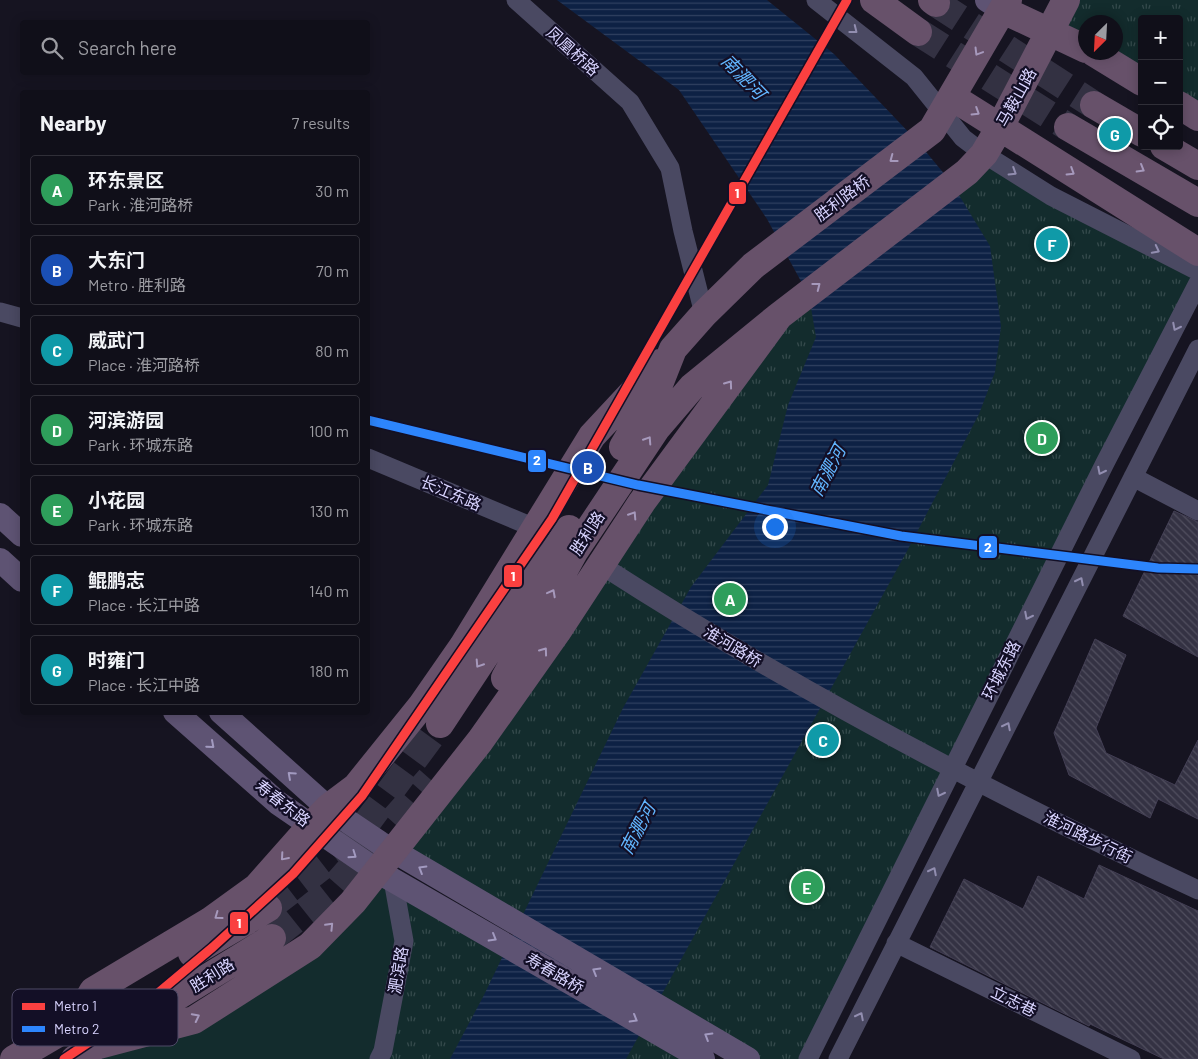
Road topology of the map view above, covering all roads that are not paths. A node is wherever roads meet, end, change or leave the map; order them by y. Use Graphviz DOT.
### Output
graph roads {
  1 [pos="516,0"];
  2 [pos="816,0"];
  3 [pos="874,0"];
  4 [pos="1066,0"];
  5 [pos="999,3"];
  6 [pos="1052,31"];
  7 [pos="918,32"];
  8 [pos="1078,44"];
  9 [pos="1106,60"];
  10 [pos="1138,80"];
  11 [pos="1094,105"];
  12 [pos="1183,108"];
  13 [pos="942,113"];
  14 [pos="1198,117"];
  15 [pos="1000,127"];
  16 [pos="1068,127"];
  17 [pos="1138,131"];
  18 [pos="1171,150"];
  19 [pos="984,154"];
  20 [pos="1198,166"];
  21 [pos="1198,202"];
  22 [pos="1198,252"];
  23 [pos="753,266"];
  24 [pos="1198,271"];
  25 [pos="1198,283"];
  26 [pos="0,312"];
  27 [pos="704,314"];
  28 [pos="779,316"];
  29 [pos="20,317"];
  30 [pos="673,349"];
  31 [pos="1198,349"];
  32 [pos="370,459"];
  33 [pos="1133,477"];
  34 [pos="1198,510"];
  35 [pos="0,515"];
  36 [pos="535,528"];
  37 [pos="20,533"];
  38 [pos="0,560"];
  39 [pos="601,565"];
  40 [pos="20,578"];
  41 [pos="178,715"];
  42 [pos="224,715"];
  43 [pos="440,724"];
  44 [pos="952,769"];
  45 [pos="430,779"];
  46 [pos="978,782"];
  47 [pos="320,817"];
  48 [pos="387,867"];
  49 [pos="1198,890"];
  50 [pos="464,894"];
  51 [pos="268,908"];
  52 [pos="451,914"];
  53 [pos="272,938"];
  54 [pos="896,943"];
  55 [pos="96,989"];
  56 [pos="132,989"];
  57 [pos="178,996"];
  58 [pos="664,1022"];
  59 [pos="178,1024"];
  60 [pos="36,1046"];
  61 [pos="97,1046"];
  62 [pos="14,1059"];
  63 [pos="75,1059"];
  64 [pos="379,1059"];
  65 [pos="703,1059"];
  66 [pos="748,1059"];
  67 [pos="808,1059"];
  68 [pos="838,1059"];
  69 [pos="1131,1059"];
  1 -- 27 [label="street, 凤凰桥路"];
  2 -- 13 [label="street, one-way"];
  3 -- 7 [label="highway"];
  4 -- 6 [label="highway, 马鞍山路"];
  5 -- 6 [label="highway"];
  5 -- 13 [label="highway, one-way"];
  6 -- 8 [label="highway"];
  6 -- 15 [label="highway, 马鞍山路"];
  9 -- 10 [label="highway"];
  11 -- 17 [label="highway"];
  12 -- 14 [label="highway"];
  13 -- 15 [label="highway, one-way"];
  13 -- 19 [label="street"];
  13 -- 23 [label="highway, 胜利路桥, one-way"];
  15 -- 19 [label="highway, 马鞍山路"];
  15 -- 22 [label="highway, one-way"];
  16 -- 21 [label="highway, one-way"];
  18 -- 20 [label="highway"];
  19 -- 24 [label="street, one-way"];
  28 -- 19 [label="highway, 马鞍山路, one-way"];
  23 -- 27 [label="highway, 胜利路"];
  25 -- 44 [label="street, 环城东路, one-way"];
  26 -- 29 [label="street"];
  27 -- 30 [label="highway, 胜利路"];
  39 -- 28 [label="highway, one-way"];
  45 -- 28 [label="highway, 胜利路, one-way"];
  30 -- 36 [label="highway"];
  30 -- 43 [label="highway, 胜利路, one-way"];
  31 -- 33 [label="street, 环城东路"];
  32 -- 36 [label="street, 长江东路"];
  33 -- 34 [label="street"];
  46 -- 33 [label="street, 环城东路, one-way"];
  35 -- 37 [label="main road"];
  36 -- 47 [label="highway"];
  38 -- 40 [label="main road"];
  39 -- 44 [label="street, 淮河路桥"];
  48 -- 39 [label="highway, one-way"];
  41 -- 47 [label="main road, 寿春东路, one-way"];
  47 -- 42 [label="main road, 寿春东路, one-way"];
  44 -- 46 [label="street, 淮河路步行街"];
  44 -- 67 [label="street, 环城东路, one-way"];
  46 -- 49 [label="street, 淮河路步行街"];
  54 -- 46 [label="street, 环城东路, one-way"];
  47 -- 48 [label="main road, 寿春东路"];
  47 -- 55 [label="highway, one-way"];
  50 -- 48 [label="main road, 寿春东路, one-way"];
  48 -- 52 [label="main road, 寿春东路"];
  59 -- 48 [label="highway, one-way"];
  48 -- 64 [label="street, 淝滨路"];
  58 -- 50 [label="main road, 寿春路桥, one-way"];
  51 -- 56 [label="highway, 胜利路"];
  52 -- 58 [label="main road, 寿春路桥, one-way"];
  53 -- 57 [label="highway, 胜利路"];
  68 -- 54 [label="street, 环城东路, one-way"];
  54 -- 69 [label="street, 立志巷"];
  58 -- 65 [label="main road"];
  66 -- 58 [label="main road, one-way"];
  60 -- 62 [label="highway, 胜利路"];
  61 -- 63 [label="highway, 胜利路"];
}
